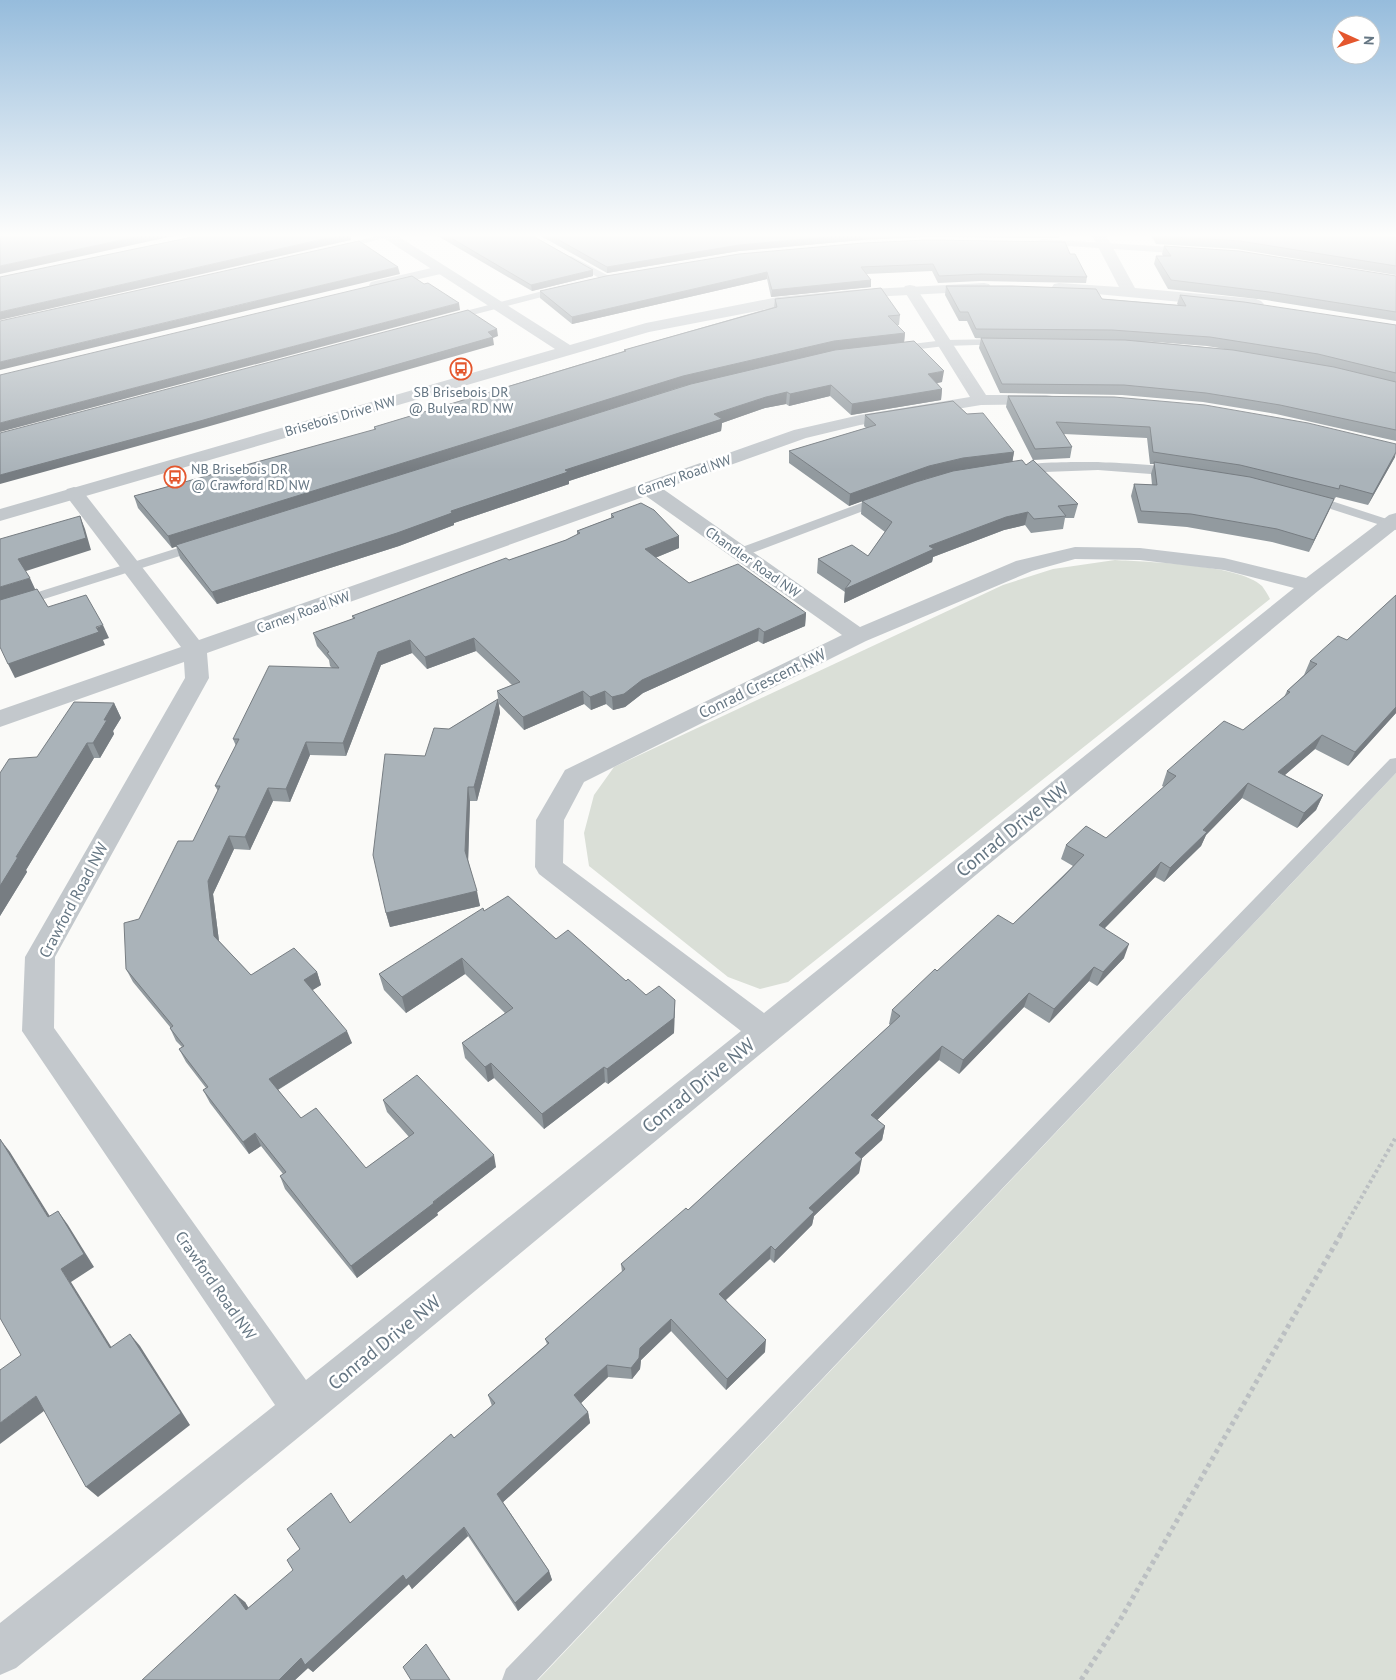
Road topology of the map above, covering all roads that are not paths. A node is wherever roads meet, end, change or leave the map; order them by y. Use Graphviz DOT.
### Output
graph roads {
  1 [pos="468,313"];
  2 [pos="508,313"];
  3 [pos="715,313"];
  4 [pos="925,313"];
  5 [pos="436,322"];
  6 [pos="1019,342"];
  7 [pos="945,343"];
  8 [pos="567,350"];
  9 [pos="880,351"];
  10 [pos="981,400"];
  11 [pos="1066,400"];
  12 [pos="1004,471"];
  13 [pos="1189,474"];
  14 [pos="648,488"];
  15 [pos="74,493"];
  16 [pos="895,494"];
  17 [pos="1299,495"];
  18 [pos="0,514"];
  19 [pos="1394,523"];
  20 [pos="215,540"];
  21 [pos="739,553"];
  22 [pos="130,567"];
  23 [pos="1310,586"];
  24 [pos="0,608"];
  25 [pos="858,636"];
  26 [pos="195,650"];
  27 [pos="0,719"];
  28 [pos="1396,763"];
  29 [pos="764,1031"];
  30 [pos="302,1409"];
  31 [pos="0,1652"];
  32 [pos="517,1680"];
  1 -- 5 [label="lane"];
  2 -- 8 [label="street"];
  3 -- 8 [label="street, Brisebois Drive NW"];
  4 -- 7 [label="street"];
  6 -- 7 [label="lane"];
  7 -- 9 [label="lane"];
  7 -- 10 [label="street"];
  8 -- 15 [label="street, Brisebois Drive NW"];
  10 -- 11 [label="street, Carney Road NW"];
  10 -- 14 [label="street, Carney Road NW"];
  12 -- 13 [label="lane"];
  14 -- 21 [label="street, Chandler Road NW"];
  14 -- 26 [label="street, Carney Road NW"];
  15 -- 18 [label="street, Brisebois Drive NW"];
  15 -- 22 [label="street"];
  16 -- 21 [label="lane"];
  17 -- 19 [label="lane"];
  19 -- 23 [label="street, Conrad Drive NW"];
  20 -- 22 [label="lane"];
  21 -- 25 [label="street, Chandler Road NW"];
  22 -- 24 [label="lane"];
  22 -- 26 [label="street"];
  23 -- 25 [label="street, Conrad Crescent NW"];
  23 -- 29 [label="street, Conrad Drive NW"];
  25 -- 29 [label="street, Conrad Crescent NW"];
  26 -- 27 [label="street, Carney Road NW"];
  26 -- 30 [label="street, Crawford Road NW"];
  28 -- 32 [label="lane"];
  29 -- 30 [label="street, Conrad Drive NW"];
  30 -- 31 [label="street, Conrad Drive NW"];
}
